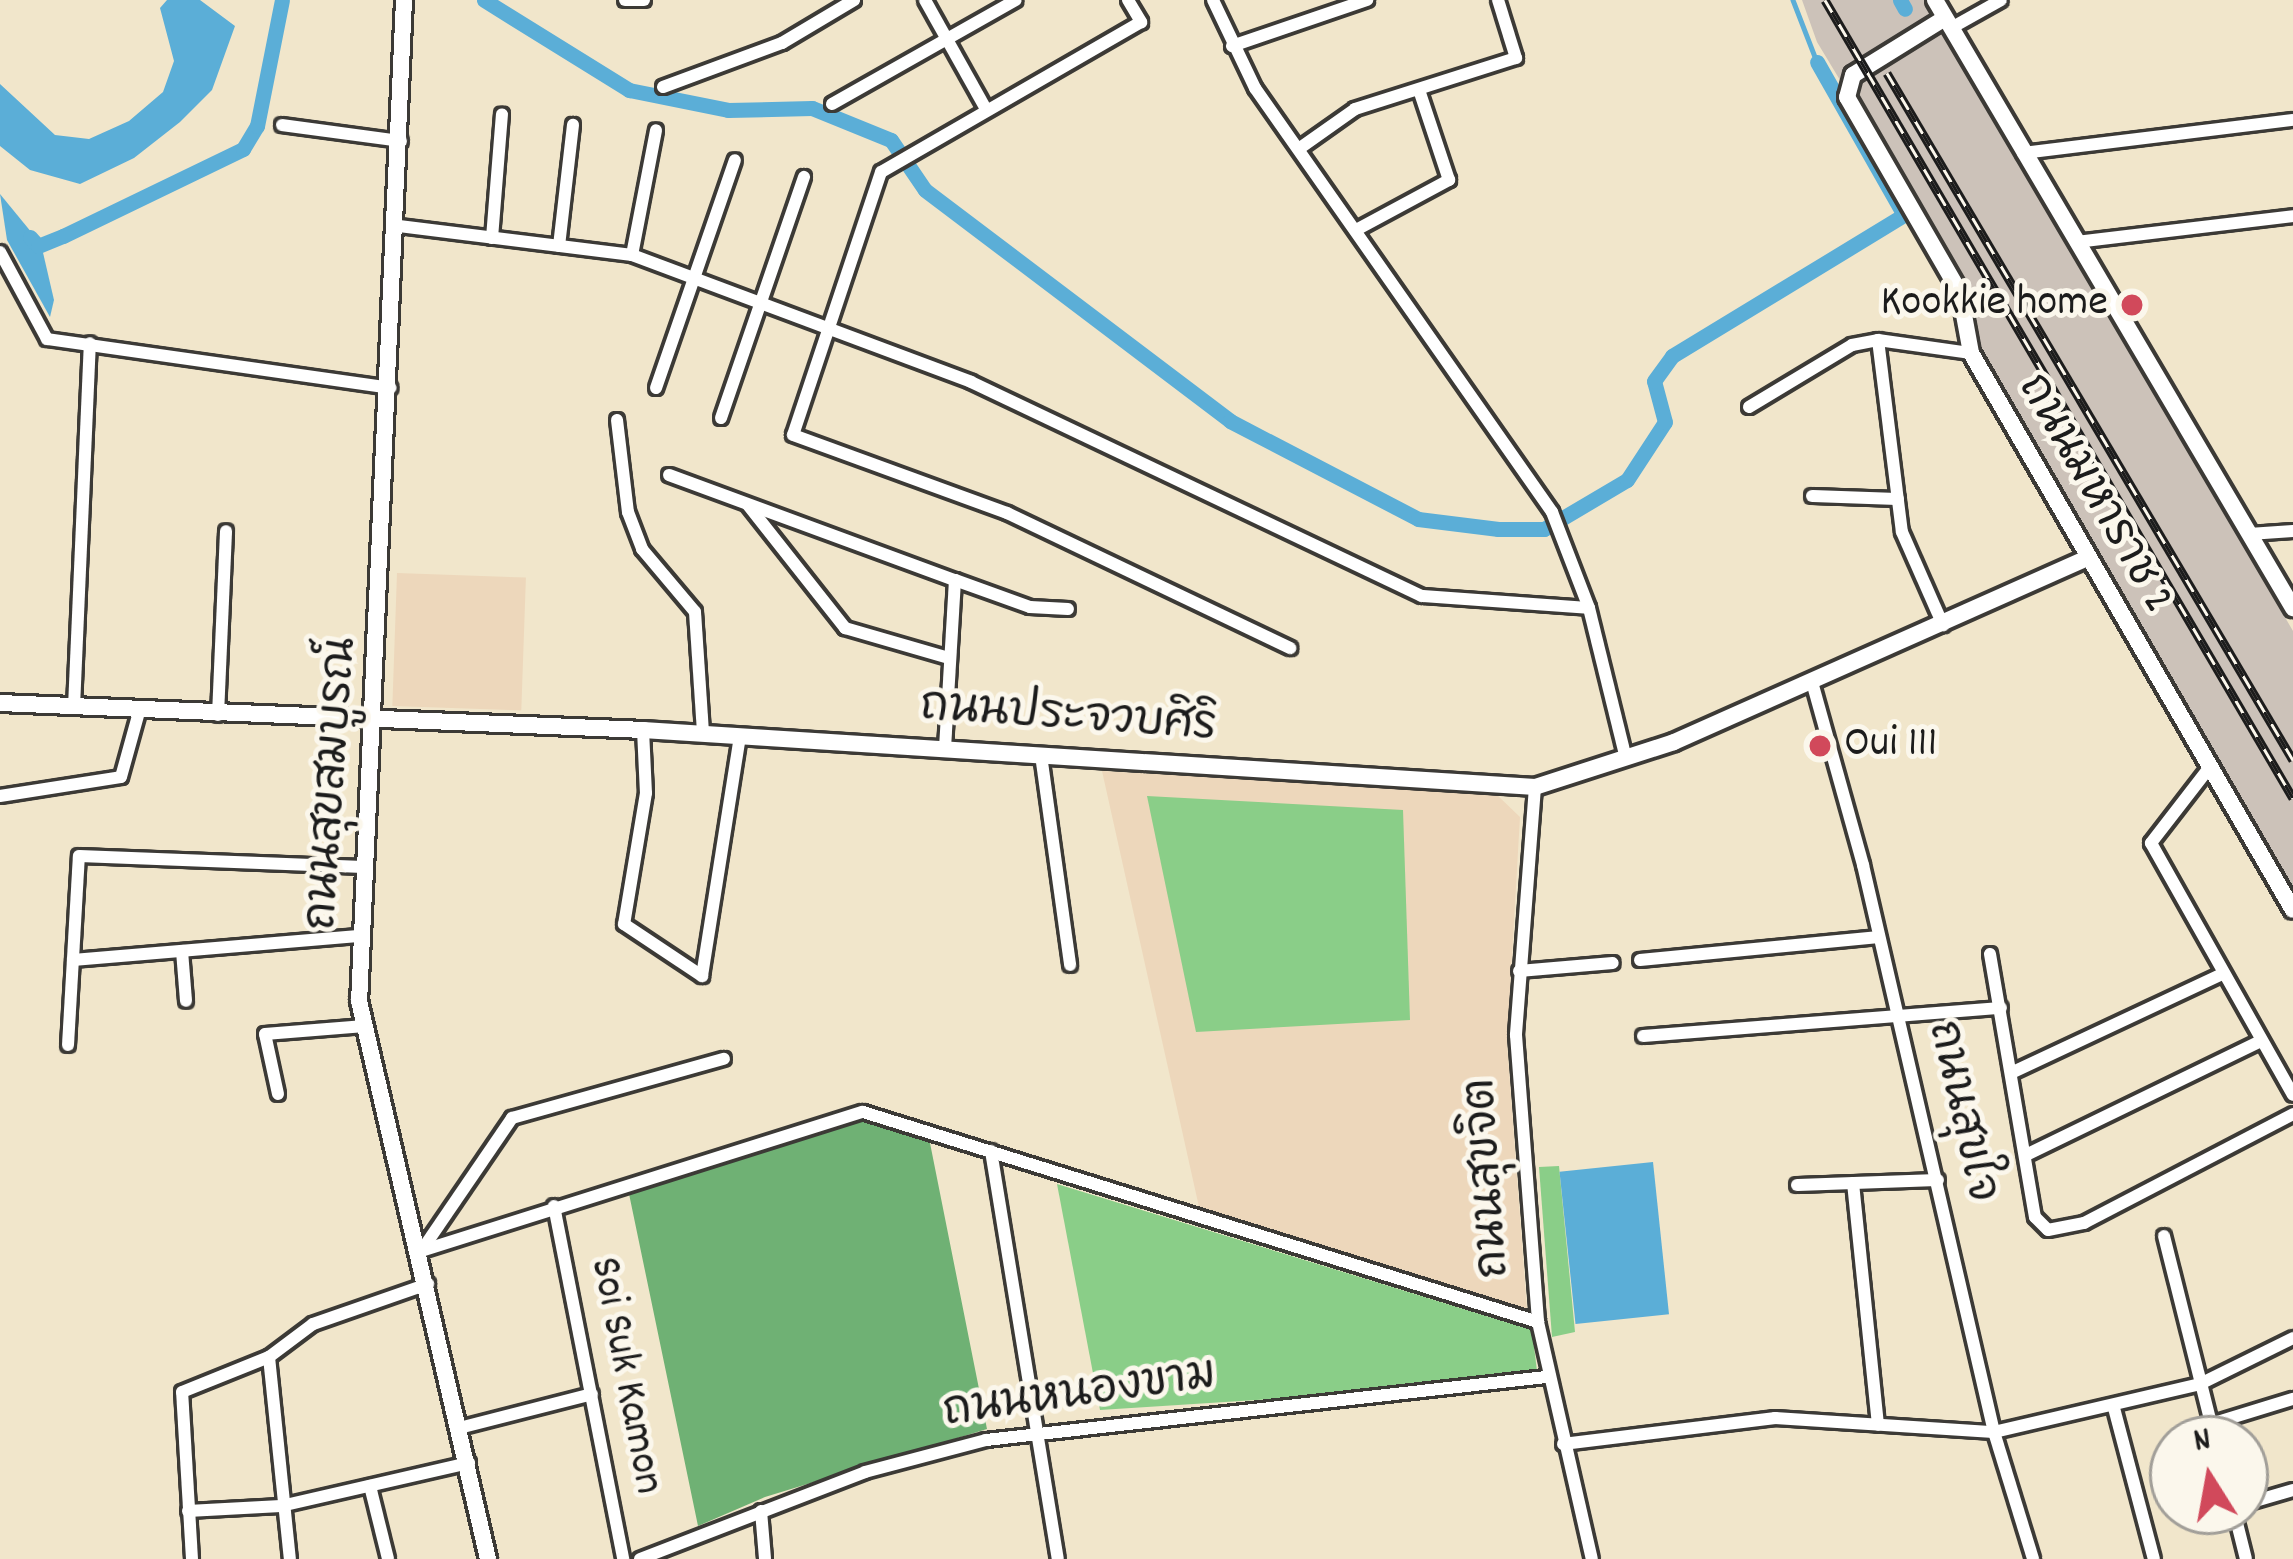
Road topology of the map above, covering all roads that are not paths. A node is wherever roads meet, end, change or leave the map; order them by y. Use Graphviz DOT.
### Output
graph roads {
  1 [pos="404,0"];
  2 [pos="626,0"];
  3 [pos="644,0"];
  4 [pos="854,0"];
  5 [pos="925,0"];
  6 [pos="1016,0"];
  7 [pos="1128,0"];
  8 [pos="1213,0"];
  9 [pos="1367,0"];
  10 [pos="1498,0"];
  11 [pos="1935,0"];
  12 [pos="2001,0"];
  13 [pos="1948,23"];
  14 [pos="946,38"];
  15 [pos="1232,46"];
  16 [pos="663,87"];
  17 [pos="1419,90"];
  18 [pos="832,104"];
  19 [pos="986,110"];
  20 [pos="502,114"];
  21 [pos="2293,120"];
  22 [pos="282,125"];
  23 [pos="573,125"];
  24 [pos="656,130"];
  25 [pos="401,141"];
  26 [pos="1300,148"];
  27 [pos="2023,153"];
  28 [pos="735,160"];
  29 [pos="804,177"];
  30 [pos="2293,216"];
  31 [pos="400,226"];
  32 [pos="1356,230"];
  33 [pos="492,238"];
  34 [pos="2076,242"];
  35 [pos="559,246"];
  36 [pos="0,252"];
  37 [pos="632,255"];
  38 [pos="692,274"];
  39 [pos="758,297"];
  40 [pos="829,323"];
  41 [pos="1878,340"];
  42 [pos="89,343"];
  43 [pos="1972,353"];
  44 [pos="392,388"];
  45 [pos="656,388"];
  46 [pos="1749,407"];
  47 [pos="721,418"];
  48 [pos="617,420"];
  49 [pos="669,475"];
  50 [pos="1812,496"];
  51 [pos="1898,499"];
  52 [pos="747,504"];
  53 [pos="226,531"];
  54 [pos="2293,531"];
  55 [pos="2249,534"];
  56 [pos="2086,559"];
  57 [pos="955,580"];
  58 [pos="1589,608"];
  59 [pos="2293,608"];
  60 [pos="1068,609"];
  61 [pos="1943,625"];
  62 [pos="1290,648"];
  63 [pos="949,658"];
  64 [pos="1812,682"];
  65 [pos="0,703"];
  66 [pos="74,706"];
  67 [pos="139,712"];
  68 [pos="218,715"];
  69 [pos="377,719"];
  70 [pos="644,730"];
  71 [pos="703,734"];
  72 [pos="740,736"];
  73 [pos="945,748"];
  74 [pos="1041,755"];
  75 [pos="1626,760"];
  76 [pos="2210,768"];
  77 [pos="1534,787"];
  78 [pos="0,796"];
  79 [pos="364,867"];
  80 [pos="2293,910"];
  81 [pos="361,935"];
  82 [pos="1879,937"];
  83 [pos="182,951"];
  84 [pos="1990,954"];
  85 [pos="73,960"];
  86 [pos="1640,960"];
  87 [pos="1613,963"];
  88 [pos="1070,965"];
  89 [pos="1520,970"];
  90 [pos="2222,974"];
  91 [pos="186,1001"];
  92 [pos="2001,1008"];
  93 [pos="1899,1016"];
  94 [pos="365,1026"];
  95 [pos="1643,1036"];
  96 [pos="2261,1041"];
  97 [pos="68,1045"];
  98 [pos="724,1059"];
  99 [pos="2012,1073"];
  100 [pos="278,1094"];
  101 [pos="2293,1095"];
  102 [pos="2293,1114"];
  103 [pos="991,1151"];
  104 [pos="2026,1155"];
  105 [pos="1938,1180"];
  106 [pos="1853,1183"];
  107 [pos="1797,1185"];
  108 [pos="554,1206"];
  109 [pos="2164,1235"];
  110 [pos="421,1251"];
  111 [pos="428,1284"];
  112 [pos="1538,1322"];
  113 [pos="2293,1339"];
  114 [pos="268,1357"];
  115 [pos="1546,1377"];
  116 [pos="2200,1384"];
  117 [pos="592,1394"];
  118 [pos="2293,1399"];
  119 [pos="2114,1408"];
  120 [pos="2209,1415"];
  121 [pos="2241,1415"];
  122 [pos="1878,1425"];
  123 [pos="463,1427"];
  124 [pos="1994,1432"];
  125 [pos="1042,1433"];
  126 [pos="1563,1444"];
  127 [pos="469,1463"];
  128 [pos="370,1486"];
  129 [pos="281,1506"];
  130 [pos="761,1510"];
  131 [pos="188,1511"];
  132 [pos="192,1559"];
  133 [pos="290,1559"];
  134 [pos="388,1559"];
  135 [pos="488,1559"];
  136 [pos="623,1559"];
  137 [pos="640,1559"];
  138 [pos="764,1559"];
  139 [pos="1058,1559"];
  140 [pos="1592,1559"];
  141 [pos="2033,1559"];
  142 [pos="2154,1559"];
  1 -- 25 [label="street, ถนนสุขสมบูรณ์"];
  2 -- 3 [label="street"];
  4 -- 16 [label="street"];
  5 -- 14 [label="street"];
  6 -- 14 [label="street"];
  7 -- 19 [label="street"];
  8 -- 15 [label="street"];
  9 -- 15 [label="street"];
  10 -- 17 [label="street"];
  11 -- 13 [label="street"];
  12 -- 13 [label="street"];
  13 -- 27 [label="street"];
  13 -- 43 [label="street, ถนนมหาราช 2"];
  14 -- 18 [label="street"];
  14 -- 19 [label="street"];
  15 -- 26 [label="street"];
  17 -- 26 [label="street"];
  17 -- 32 [label="street"];
  19 -- 40 [label="street"];
  20 -- 33 [label="street"];
  21 -- 27 [label="street"];
  22 -- 25 [label="street"];
  23 -- 35 [label="street"];
  24 -- 37 [label="street"];
  25 -- 31 [label="street, ถนนสุขสมบูรณ์"];
  26 -- 32 [label="street"];
  27 -- 34 [label="street"];
  28 -- 38 [label="street"];
  29 -- 39 [label="street"];
  30 -- 34 [label="street"];
  31 -- 33 [label="street"];
  31 -- 44 [label="street, ถนนสุขสมบูรณ์"];
  32 -- 58 [label="street"];
  33 -- 35 [label="street"];
  34 -- 55 [label="street"];
  35 -- 37 [label="street"];
  36 -- 42 [label="street"];
  37 -- 38 [label="street"];
  38 -- 39 [label="street"];
  38 -- 45 [label="street"];
  39 -- 40 [label="street"];
  39 -- 47 [label="street"];
  40 -- 58 [label="street"];
  40 -- 62 [label="street"];
  41 -- 43 [label="street"];
  41 -- 46 [label="street"];
  41 -- 51 [label="street"];
  42 -- 44 [label="street"];
  42 -- 66 [label="street"];
  43 -- 56 [label="street, ถนนมหาราช 2"];
  44 -- 69 [label="street, ถนนสุขสมบูรณ์"];
  48 -- 71 [label="street"];
  49 -- 52 [label="street"];
  50 -- 51 [label="street"];
  51 -- 61 [label="street"];
  52 -- 57 [label="street"];
  52 -- 63 [label="street"];
  53 -- 68 [label="street"];
  54 -- 55 [label="street"];
  55 -- 59 [label="street"];
  56 -- 61 [label="street, ถนนประจวบศิริ"];
  56 -- 76 [label="street, ถนนมหาราช 2"];
  57 -- 60 [label="street"];
  57 -- 63 [label="street"];
  58 -- 75 [label="street"];
  61 -- 64 [label="street, ถนนประจวบศิริ"];
  63 -- 73 [label="street"];
  64 -- 75 [label="street, ถนนประจวบศิริ"];
  64 -- 82 [label="street, ถนนสุขใจ"];
  65 -- 66 [label="street, ถนนประจวบศิริ"];
  66 -- 67 [label="street, ถนนประจวบศิริ"];
  67 -- 68 [label="street, ถนนประจวบศิริ"];
  67 -- 78 [label="street"];
  68 -- 69 [label="street, ถนนประจวบศิริ"];
  69 -- 70 [label="street, ถนนประจวบศิริ"];
  69 -- 79 [label="street, ถนนสุขสมบูรณ์"];
  70 -- 71 [label="street, ถนนประจวบศิริ"];
  70 -- 72 [label="street"];
  71 -- 72 [label="street, ถนนประจวบศิริ"];
  72 -- 73 [label="street, ถนนประจวบศิริ"];
  73 -- 74 [label="street, ถนนประจวบศิริ"];
  74 -- 77 [label="street, ถนนประจวบศิริ"];
  74 -- 88 [label="street"];
  75 -- 77 [label="street, ถนนประจวบศิริ"];
  76 -- 80 [label="street, ถนนมหาราช 2"];
  76 -- 90 [label="street"];
  77 -- 89 [label="street, ถนนสุขจิต"];
  79 -- 81 [label="street, ถนนสุขสมบูรณ์"];
  79 -- 85 [label="street"];
  81 -- 83 [label="street"];
  81 -- 94 [label="street, ถนนสุขสมบูรณ์"];
  82 -- 86 [label="street"];
  82 -- 93 [label="street, ถนนสุขใจ"];
  83 -- 85 [label="street"];
  83 -- 91 [label="street"];
  84 -- 92 [label="street"];
  85 -- 97 [label="street"];
  87 -- 89 [label="street"];
  89 -- 112 [label="street, ถนนสุขจิต"];
  90 -- 96 [label="street"];
  90 -- 99 [label="street"];
  92 -- 93 [label="street"];
  92 -- 99 [label="street"];
  93 -- 95 [label="street"];
  93 -- 105 [label="street, ถนนสุขใจ"];
  94 -- 100 [label="street"];
  94 -- 110 [label="street, ถนนสุขสมบูรณ์"];
  96 -- 101 [label="street"];
  96 -- 104 [label="street"];
  98 -- 110 [label="street"];
  99 -- 104 [label="street"];
  102 -- 104 [label="street"];
  103 -- 108 [label="street"];
  103 -- 112 [label="street"];
  103 -- 125 [label="street"];
  105 -- 106 [label="street"];
  105 -- 124 [label="street, ถนนสุขใจ"];
  106 -- 107 [label="street"];
  106 -- 122 [label="street"];
  108 -- 110 [label="street"];
  108 -- 117 [label="street, Soi Suk Kamon"];
  109 -- 116 [label="street"];
  110 -- 111 [label="street, ถนนสุขสมบูรณ์"];
  111 -- 114 [label="street"];
  111 -- 123 [label="street, ถนนสุขสมบูรณ์"];
  112 -- 115 [label="street, ถนนสุขจิต"];
  113 -- 116 [label="street"];
  114 -- 129 [label="street"];
  114 -- 131 [label="street"];
  115 -- 125 [label="street, ถนนหนองขาม"];
  115 -- 126 [label="street, ถนนสุขจิต"];
  116 -- 119 [label="street"];
  116 -- 120 [label="street"];
  117 -- 123 [label="street"];
  117 -- 136 [label="street, Soi Suk Kamon"];
  118 -- 121 [label="street"];
  119 -- 124 [label="street"];
  119 -- 142 [label="street"];
  122 -- 124 [label="street"];
  122 -- 126 [label="street"];
  123 -- 127 [label="street, ถนนสุขสมบูรณ์"];
  124 -- 141 [label="street, ถนนสุขใจ"];
  125 -- 130 [label="street, ถนนหนองขาม"];
  125 -- 139 [label="street"];
  126 -- 140 [label="street, ถนนสุขจิต"];
  127 -- 128 [label="street"];
  127 -- 135 [label="street, ถนนสุขสมบูรณ์"];
  128 -- 129 [label="street"];
  128 -- 134 [label="street"];
  129 -- 131 [label="street"];
  129 -- 133 [label="street"];
  130 -- 137 [label="street, ถนนหนองขาม"];
  130 -- 138 [label="street"];
  131 -- 132 [label="street"];
}
